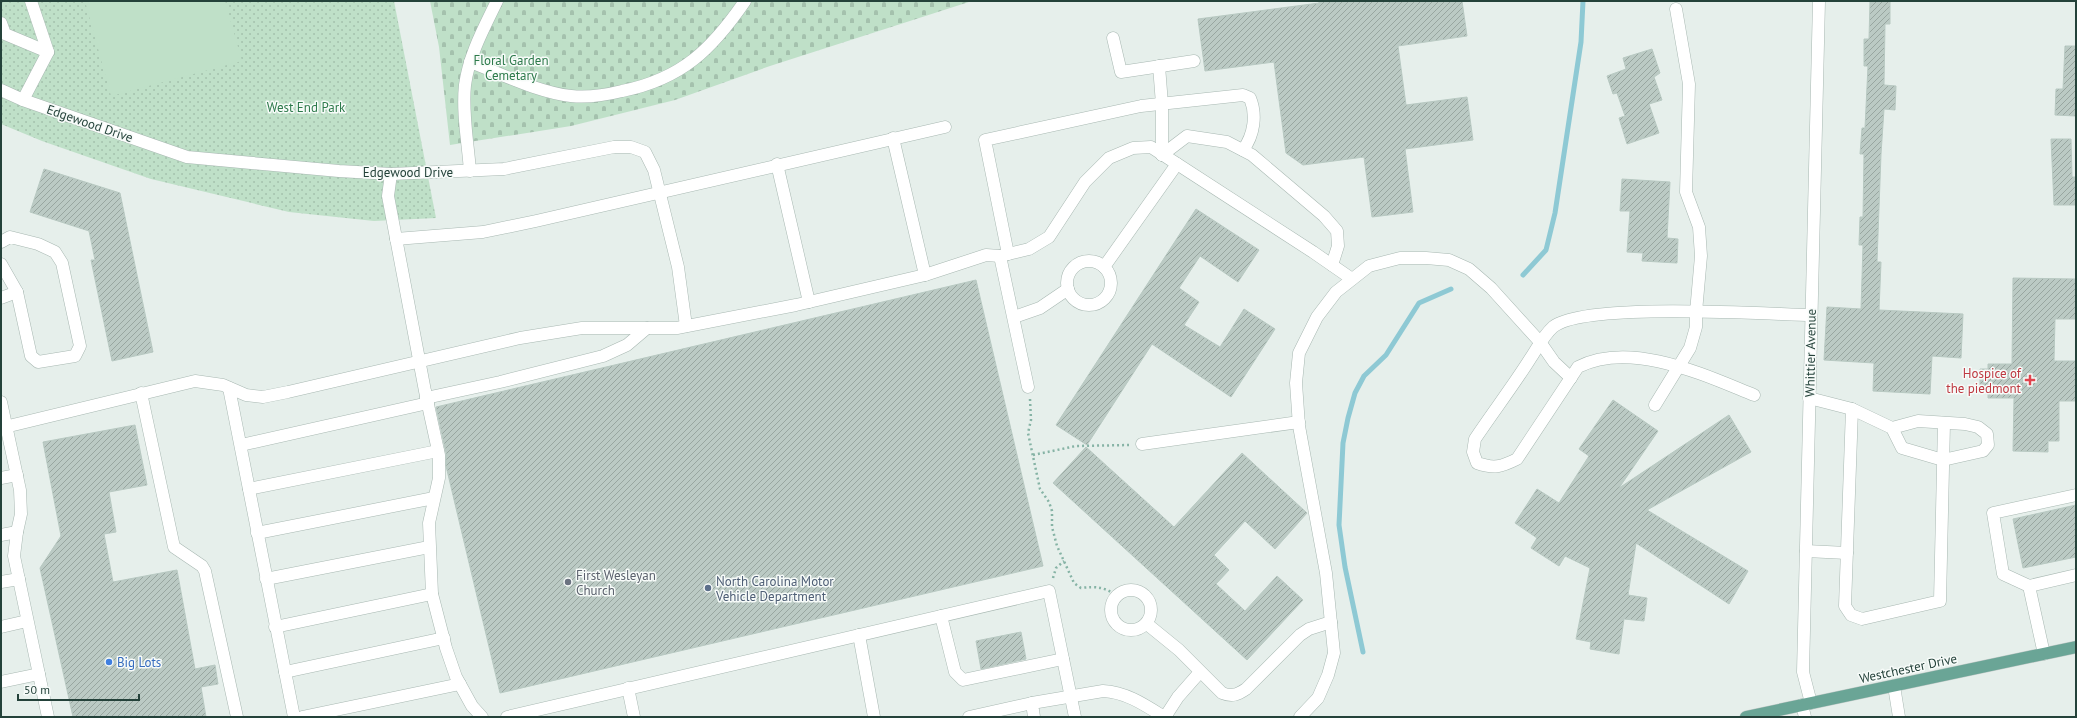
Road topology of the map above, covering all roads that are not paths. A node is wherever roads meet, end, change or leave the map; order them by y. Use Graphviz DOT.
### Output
graph roads {
  1 [pos="31,1"];
  2 [pos="497,1"];
  3 [pos="745,1"];
  4 [pos="1819,1"];
  5 [pos="1676,9"];
  6 [pos="1,23"];
  7 [pos="1113,38"];
  8 [pos="48,52"];
  9 [pos="1194,61"];
  10 [pos="470,62"];
  11 [pos="1159,66"];
  12 [pos="1,90"];
  13 [pos="23,100"];
  14 [pos="1162,104"];
  15 [pos="945,127"];
  16 [pos="892,138"];
  17 [pos="1243,150"];
  18 [pos="1162,154"];
  19 [pos="777,164"];
  20 [pos="1177,164"];
  21 [pos="470,171"];
  22 [pos="391,174"];
  23 [pos="659,192"];
  24 [pos="396,239"];
  25 [pos="1,242"];
  26 [pos="1004,255"];
  27 [pos="1,264"];
  28 [pos="1332,265"];
  29 [pos="1104,267"];
  30 [pos="925,275"];
  31 [pos="1352,279"];
  32 [pos="1068,289"];
  33 [pos="17,292"];
  34 [pos="1,298"];
  35 [pos="809,302"];
  36 [pos="1696,312"];
  37 [pos="1811,315"];
  38 [pos="1014,317"];
  39 [pos="686,326"];
  40 [pos="646,328"];
  41 [pos="1540,342"];
  42 [pos="419,362"];
  43 [pos="1680,367"];
  44 [pos="1570,378"];
  45 [pos="1028,387"];
  46 [pos="230,388"];
  47 [pos="141,393"];
  48 [pos="1754,394"];
  49 [pos="1809,398"];
  50 [pos="427,400"];
  51 [pos="1,402"];
  52 [pos="1655,405"];
  53 [pos="1852,409"];
  54 [pos="1299,422"];
  55 [pos="1944,423"];
  56 [pos="4,427"];
  57 [pos="1892,428"];
  58 [pos="1142,444"];
  59 [pos="241,445"];
  60 [pos="438,451"];
  61 [pos="1943,460"];
  62 [pos="17,474"];
  63 [pos="1,478"];
  64 [pos="249,489"];
  65 [pos="2076,495"];
  66 [pos="434,498"];
  67 [pos="17,532"];
  68 [pos="258,533"];
  69 [pos="1,535"];
  70 [pos="429,547"];
  71 [pos="1806,550"];
  72 [pos="1847,553"];
  73 [pos="2076,575"];
  74 [pos="19,579"];
  75 [pos="266,579"];
  76 [pos="1,582"];
  77 [pos="2029,586"];
  78 [pos="432,594"];
  79 [pos="941,616"];
  80 [pos="28,621"];
  81 [pos="1331,622"];
  82 [pos="1146,624"];
  83 [pos="1,627"];
  84 [pos="276,627"];
  85 [pos="859,635"];
  86 [pos="444,638"];
  87 [pos="2076,647"];
  88 [pos="2044,654"];
  89 [pos="1063,659"];
  90 [pos="285,672"];
  91 [pos="1200,672"];
  92 [pos="39,674"];
  93 [pos="1,682"];
  94 [pos="460,684"];
  95 [pos="1894,686"];
  96 [pos="628,688"];
  97 [pos="1071,696"];
  98 [pos="1032,703"];
  99 [pos="1806,708"];
  100 [pos="48,717"];
  101 [pos="237,717"];
  102 [pos="294,717"];
  103 [pos="302,717"];
  104 [pos="482,717"];
  105 [pos="507,717"];
  106 [pos="634,717"];
  107 [pos="874,717"];
  108 [pos="969,717"];
  109 [pos="1034,717"];
  110 [pos="1076,717"];
  111 [pos="1164,717"];
  112 [pos="1300,717"];
  113 [pos="1746,717"];
  114 [pos="1899,717"];
  1 -- 8 [label="street"];
  2 -- 10 [label="street"];
  3 -- 10 [label="street"];
  4 -- 37 [label="street, Whittier Avenue"];
  5 -- 36 [label="street"];
  6 -- 8 [label="street"];
  7 -- 11 [label="street"];
  8 -- 13 [label="street"];
  9 -- 11 [label="street"];
  10 -- 21 [label="street"];
  11 -- 14 [label="street"];
  12 -- 13 [label="street, Edgewood Drive"];
  13 -- 22 [label="street, Edgewood Drive"];
  14 -- 17 [label="street"];
  14 -- 18 [label="street"];
  14 -- 26 [label="street"];
  15 -- 16 [label="street"];
  16 -- 19 [label="street"];
  16 -- 30 [label="street"];
  17 -- 18 [label="street"];
  17 -- 28 [label="street"];
  18 -- 20 [label="street"];
  18 -- 26 [label="street"];
  19 -- 23 [label="street"];
  19 -- 35 [label="street"];
  20 -- 28 [label="street"];
  20 -- 29 [label="street"];
  21 -- 22 [label="street, Edgewood Drive"];
  21 -- 23 [label="street, Edgewood Drive"];
  22 -- 24 [label="street"];
  23 -- 24 [label="street"];
  23 -- 39 [label="street, Edgewood Drive"];
  24 -- 42 [label="street"];
  25 -- 33 [label="street"];
  26 -- 30 [label="street"];
  26 -- 38 [label="street"];
  27 -- 33 [label="street"];
  28 -- 31 [label="street"];
  29 -- 32 [label="street"];
  29 -- 32 [label="street"];
  30 -- 35 [label="street"];
  31 -- 41 [label="street"];
  31 -- 54 [label="street"];
  32 -- 38 [label="street"];
  33 -- 34 [label="street"];
  35 -- 39 [label="street"];
  36 -- 37 [label="street"];
  36 -- 41 [label="street"];
  36 -- 43 [label="street"];
  37 -- 49 [label="street, Whittier Avenue"];
  38 -- 45 [label="street"];
  39 -- 40 [label="street"];
  40 -- 42 [label="street"];
  40 -- 50 [label="street"];
  41 -- 44 [label="street"];
  41 -- 44 [label="street"];
  42 -- 46 [label="street"];
  42 -- 50 [label="street"];
  43 -- 44 [label="street"];
  43 -- 48 [label="street"];
  43 -- 52 [label="street"];
  46 -- 47 [label="street"];
  46 -- 59 [label="street"];
  47 -- 56 [label="street"];
  47 -- 101 [label="street"];
  49 -- 53 [label="street"];
  49 -- 71 [label="street, Whittier Avenue"];
  50 -- 59 [label="street"];
  50 -- 60 [label="street"];
  51 -- 56 [label="street"];
  53 -- 57 [label="street"];
  53 -- 72 [label="street"];
  54 -- 58 [label="street"];
  54 -- 81 [label="street"];
  55 -- 57 [label="street"];
  55 -- 61 [label="street"];
  55 -- 61 [label="street"];
  56 -- 62 [label="street"];
  57 -- 61 [label="street"];
  59 -- 64 [label="street"];
  60 -- 64 [label="street"];
  60 -- 66 [label="street"];
  61 -- 72 [label="street"];
  62 -- 63 [label="street"];
  62 -- 67 [label="street"];
  64 -- 68 [label="street"];
  65 -- 77 [label="street"];
  66 -- 68 [label="street"];
  66 -- 70 [label="street"];
  67 -- 69 [label="street"];
  67 -- 74 [label="street"];
  68 -- 75 [label="street"];
  70 -- 75 [label="street"];
  70 -- 78 [label="street"];
  71 -- 72 [label="street"];
  71 -- 99 [label="street, Whittier Avenue"];
  73 -- 77 [label="street"];
  74 -- 76 [label="street"];
  74 -- 80 [label="street"];
  75 -- 84 [label="street"];
  77 -- 88 [label="street"];
  78 -- 84 [label="street"];
  78 -- 86 [label="street"];
  79 -- 85 [label="street"];
  79 -- 89 [label="street"];
  79 -- 89 [label="street"];
  80 -- 83 [label="street"];
  80 -- 92 [label="street"];
  81 -- 91 [label="street"];
  81 -- 112 [label="street"];
  82 -- 82 [label="street"];
  82 -- 91 [label="street"];
  84 -- 90 [label="street"];
  85 -- 96 [label="street"];
  85 -- 107 [label="street"];
  86 -- 90 [label="street"];
  86 -- 94 [label="street"];
  87 -- 88 [label="main road, Westchester Drive"];
  88 -- 95 [label="main road, Westchester Drive"];
  89 -- 97 [label="street"];
  90 -- 102 [label="street"];
  91 -- 111 [label="street"];
  92 -- 93 [label="street"];
  92 -- 100 [label="street"];
  94 -- 103 [label="street"];
  94 -- 104 [label="street"];
  95 -- 99 [label="main road, Westchester Drive"];
  95 -- 114 [label="street"];
  96 -- 105 [label="street"];
  96 -- 106 [label="street"];
  97 -- 98 [label="street"];
  97 -- 110 [label="street"];
  97 -- 111 [label="street"];
  98 -- 108 [label="street"];
  98 -- 109 [label="street"];
  99 -- 113 [label="main road, Westchester Drive"];
}
